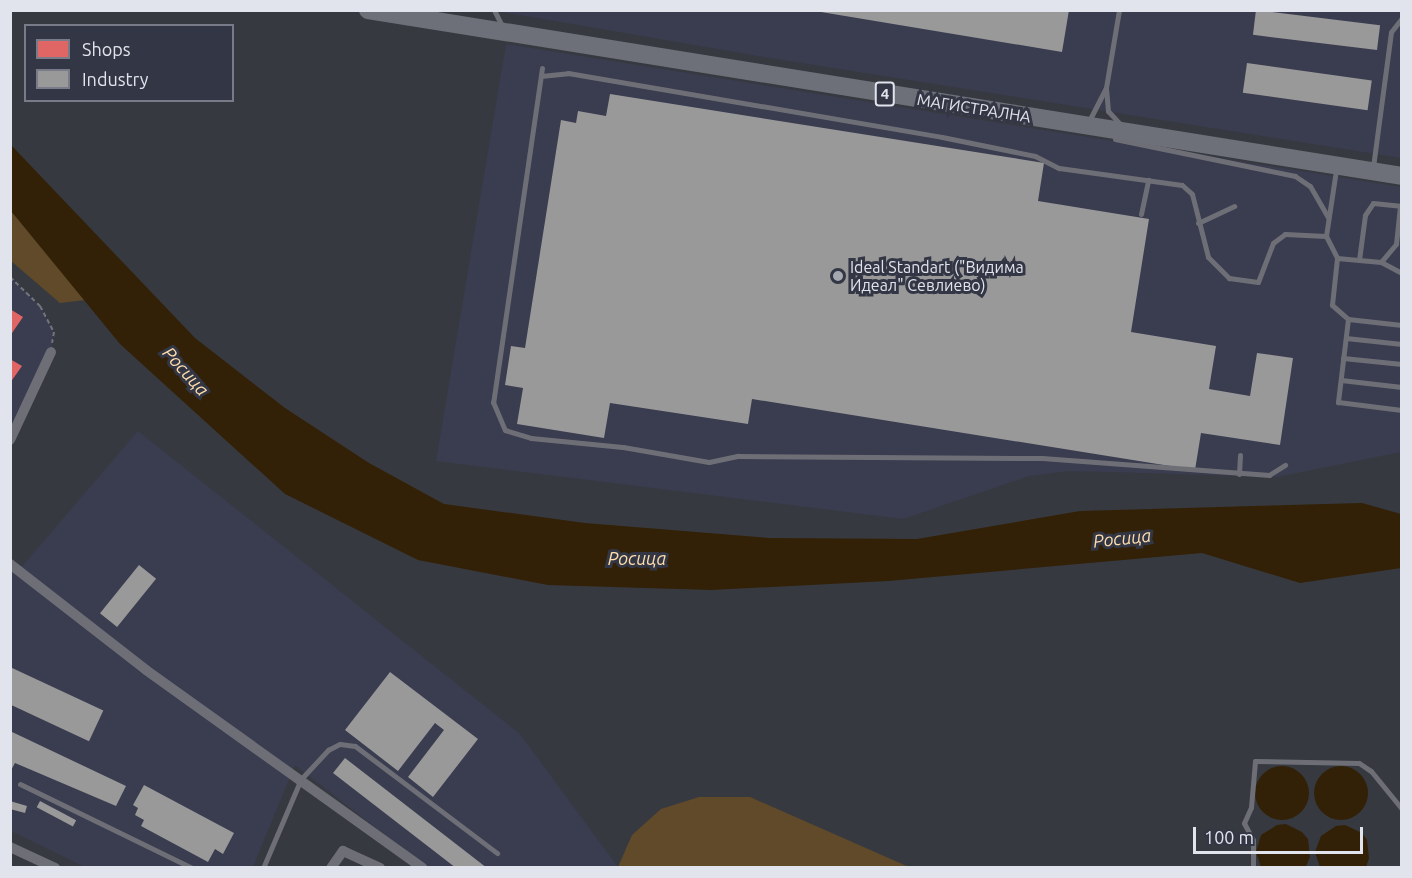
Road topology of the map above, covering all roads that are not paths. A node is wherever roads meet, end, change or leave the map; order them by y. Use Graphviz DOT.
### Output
graph roads {
  1 [pos="368,10"];
  2 [pos="494,10"];
  3 [pos="1119,10"];
  4 [pos="1401,18"];
  5 [pos="505,33"];
  6 [pos="542,68"];
  7 [pos="541,76"];
  8 [pos="1106,88"];
  9 [pos="1086,126"];
  10 [pos="1127,132"];
  11 [pos="1337,165"];
  12 [pos="1372,171"];
  13 [pos="1401,176"];
  14 [pos="1148,180"];
  15 [pos="1234,206"];
  16 [pos="1401,206"];
  17 [pos="1142,214"];
  18 [pos="1328,217"];
  19 [pos="1198,223"];
  20 [pos="1326,236"];
  21 [pos="1399,244"];
  22 [pos="1337,258"];
  23 [pos="1359,260"];
  24 [pos="1381,262"];
  25 [pos="1401,273"];
  26 [pos="1348,319"];
  27 [pos="1401,325"];
  28 [pos="1346,338"];
  29 [pos="1401,344"];
  30 [pos="51,351"];
  31 [pos="1344,358"];
  32 [pos="1401,364"];
  33 [pos="1341,380"];
  34 [pos="1401,387"];
  35 [pos="1401,410"];
  36 [pos="10,440"];
  37 [pos="1240,455"];
  38 [pos="1285,465"];
  39 [pos="1239,474"];
  40 [pos="10,564"];
  41 [pos="301,779"];
  42 [pos="20,783"];
  43 [pos="1401,809"];
  44 [pos="10,847"];
  45 [pos="497,853"];
  46 [pos="55,867"];
  47 [pos="192,867"];
  48 [pos="262,867"];
  49 [pos="331,867"];
  50 [pos="380,867"];
  51 [pos="423,867"];
  52 [pos="1253,867"];
  1 -- 5 [label="main road, МАГИСТРАЛНА / 4"];
  2 -- 5 [label="lane"];
  3 -- 8 [label="lane"];
  4 -- 12 [label="lane"];
  5 -- 9 [label="main road, МАГИСТРАЛНА / 4"];
  6 -- 7 [label="lane"];
  7 -- 14 [label="lane"];
  7 -- 39 [label="lane"];
  8 -- 9 [label="lane"];
  8 -- 10 [label="lane"];
  9 -- 10 [label="main road, МАГИСТРАЛНА / 4"];
  9 -- 18 [label="lane"];
  10 -- 11 [label="main road, МАГИСТРАЛНА / 4"];
  11 -- 12 [label="main road, МАГИСТРАЛНА / 4"];
  11 -- 18 [label="lane"];
  12 -- 13 [label="main road, МАГИСТРАЛНА / 4"];
  14 -- 17 [label="lane"];
  14 -- 19 [label="lane"];
  15 -- 19 [label="lane"];
  16 -- 21 [label="lane"];
  16 -- 23 [label="lane"];
  18 -- 20 [label="lane"];
  19 -- 20 [label="lane"];
  20 -- 22 [label="lane"];
  21 -- 24 [label="lane"];
  22 -- 23 [label="lane"];
  22 -- 26 [label="lane"];
  23 -- 24 [label="lane"];
  24 -- 25 [label="lane"];
  26 -- 27 [label="lane"];
  26 -- 28 [label="lane"];
  28 -- 29 [label="lane"];
  28 -- 31 [label="lane"];
  30 -- 36 [label="street"];
  31 -- 32 [label="lane"];
  31 -- 33 [label="lane"];
  33 -- 34 [label="lane"];
  33 -- 35 [label="lane"];
  37 -- 39 [label="lane"];
  38 -- 39 [label="lane"];
  40 -- 41 [label="street"];
  41 -- 45 [label="lane"];
  41 -- 48 [label="lane"];
  41 -- 51 [label="street"];
  42 -- 47 [label="lane"];
  43 -- 52 [label="lane"];
  44 -- 46 [label="street"];
  49 -- 50 [label="street"];
}
